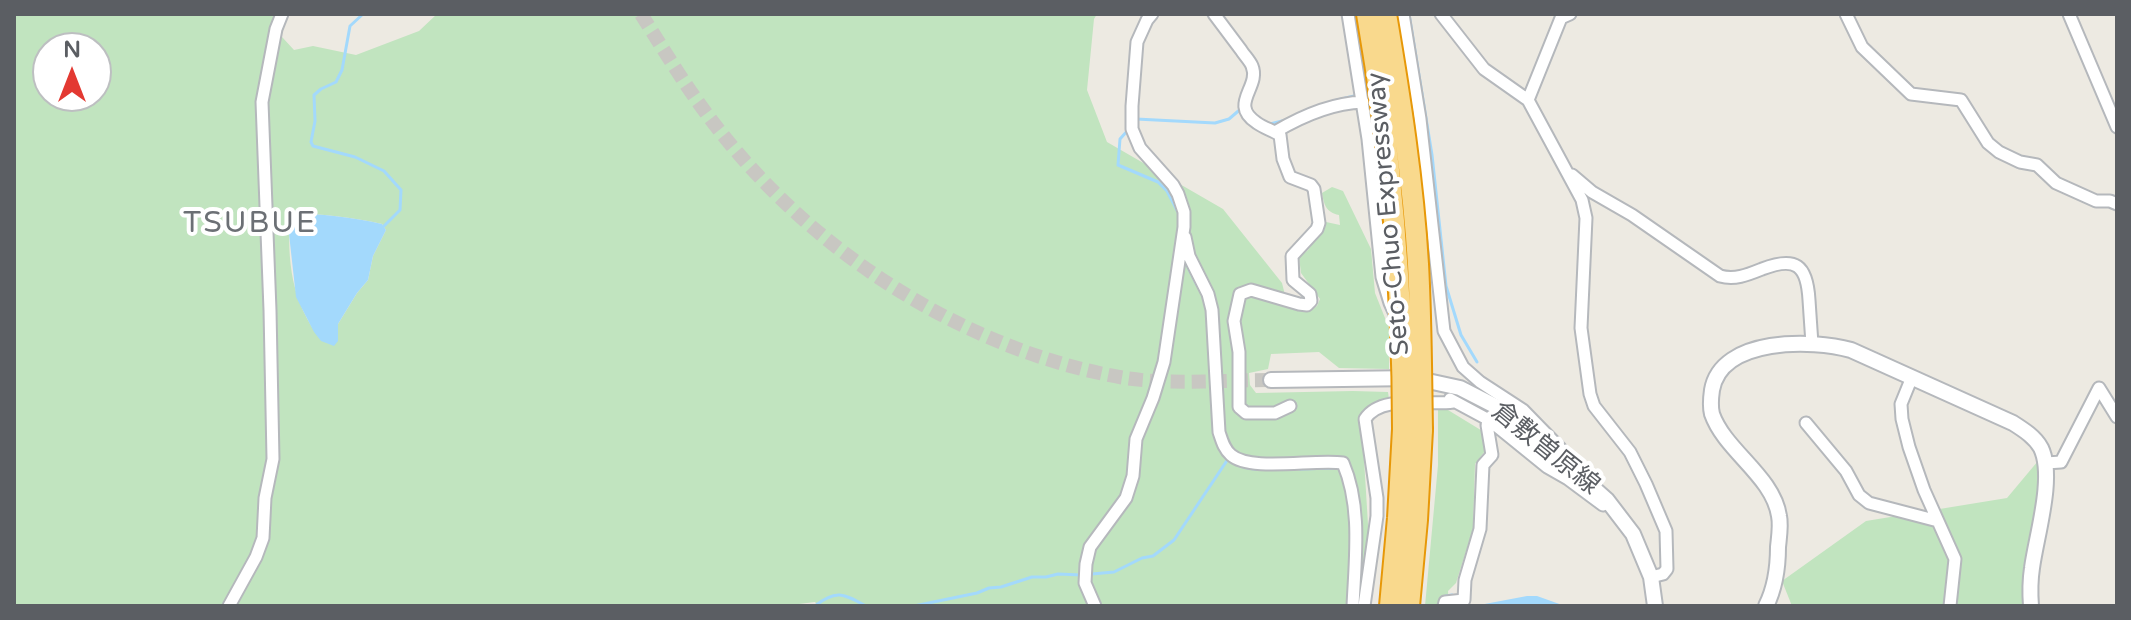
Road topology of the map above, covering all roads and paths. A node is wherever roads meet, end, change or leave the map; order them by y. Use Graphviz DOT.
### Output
graph roads {
  1 [pos="282,14"];
  2 [pos="1152,14"];
  3 [pos="1214,14"];
  4 [pos="1348,14"];
  5 [pos="1367,14"];
  6 [pos="1386,14"];
  7 [pos="1403,14"];
  8 [pos="1441,14"];
  9 [pos="1570,14"];
  10 [pos="1846,14"];
  11 [pos="2069,14"];
  12 [pos="1528,100"];
  13 [pos="1363,102"];
  14 [pos="2117,127"];
  15 [pos="1275,132"];
  16 [pos="1568,172"];
  17 [pos="2117,204"];
  18 [pos="1183,233"];
  19 [pos="1812,344"];
  20 [pos="1428,372"];
  21 [pos="1912,377"];
  22 [pos="1271,380"];
  23 [pos="1290,406"];
  24 [pos="2117,417"];
  25 [pos="1490,422"];
  26 [pos="1806,423"];
  27 [pos="1412,429"];
  28 [pos="2046,463"];
  29 [pos="1571,468"];
  30 [pos="1620,517"];
  31 [pos="1938,521"];
  32 [pos="1651,577"];
  33 [pos="1452,603"];
  34 [pos="229,606"];
  35 [pos="1095,606"];
  36 [pos="1353,606"];
  37 [pos="1364,606"];
  38 [pos="1390,606"];
  39 [pos="1409,606"];
  40 [pos="1655,606"];
  41 [pos="1766,606"];
  42 [pos="1950,606"];
  43 [pos="2031,606"];
  1 -- 34 [label="street"];
  2 -- 18 [label="street"];
  3 -- 15 [label="street"];
  4 -- 13 [label="street"];
  5 -- 27 [label="highway, Seto-Chuo Expressway, bridge"];
  6 -- 27 [label="highway, Seto-Chuo Expressway, bridge"];
  7 -- 29 [label="street"];
  8 -- 12 [label="street"];
  9 -- 12 [label="street"];
  10 -- 17 [label="street"];
  11 -- 14 [label="street"];
  12 -- 16 [label="street"];
  13 -- 15 [label="street"];
  13 -- 20 [label="street"];
  15 -- 23 [label="street"];
  16 -- 19 [label="street"];
  16 -- 32 [label="street"];
  18 -- 35 [label="street"];
  18 -- 36 [label="street"];
  19 -- 21 [label="street"];
  19 -- 41 [label="street"];
  21 -- 28 [label="street"];
  21 -- 31 [label="street"];
  22 -- 29 [label="street, 倉敷曽原線"];
  24 -- 28 [label="street"];
  25 -- 30 [label="street"];
  25 -- 33 [label="street"];
  25 -- 37 [label="street"];
  26 -- 31 [label="street"];
  27 -- 38 [label="highway, Seto-Chuo Expressway"];
  27 -- 39 [label="highway, Seto-Chuo Expressway"];
  28 -- 43 [label="street"];
  29 -- 30 [label="street, 倉敷曽原線"];
  30 -- 32 [label="street, 倉敷曽原線"];
  31 -- 42 [label="street"];
  32 -- 40 [label="street, 倉敷曽原線"];
}
